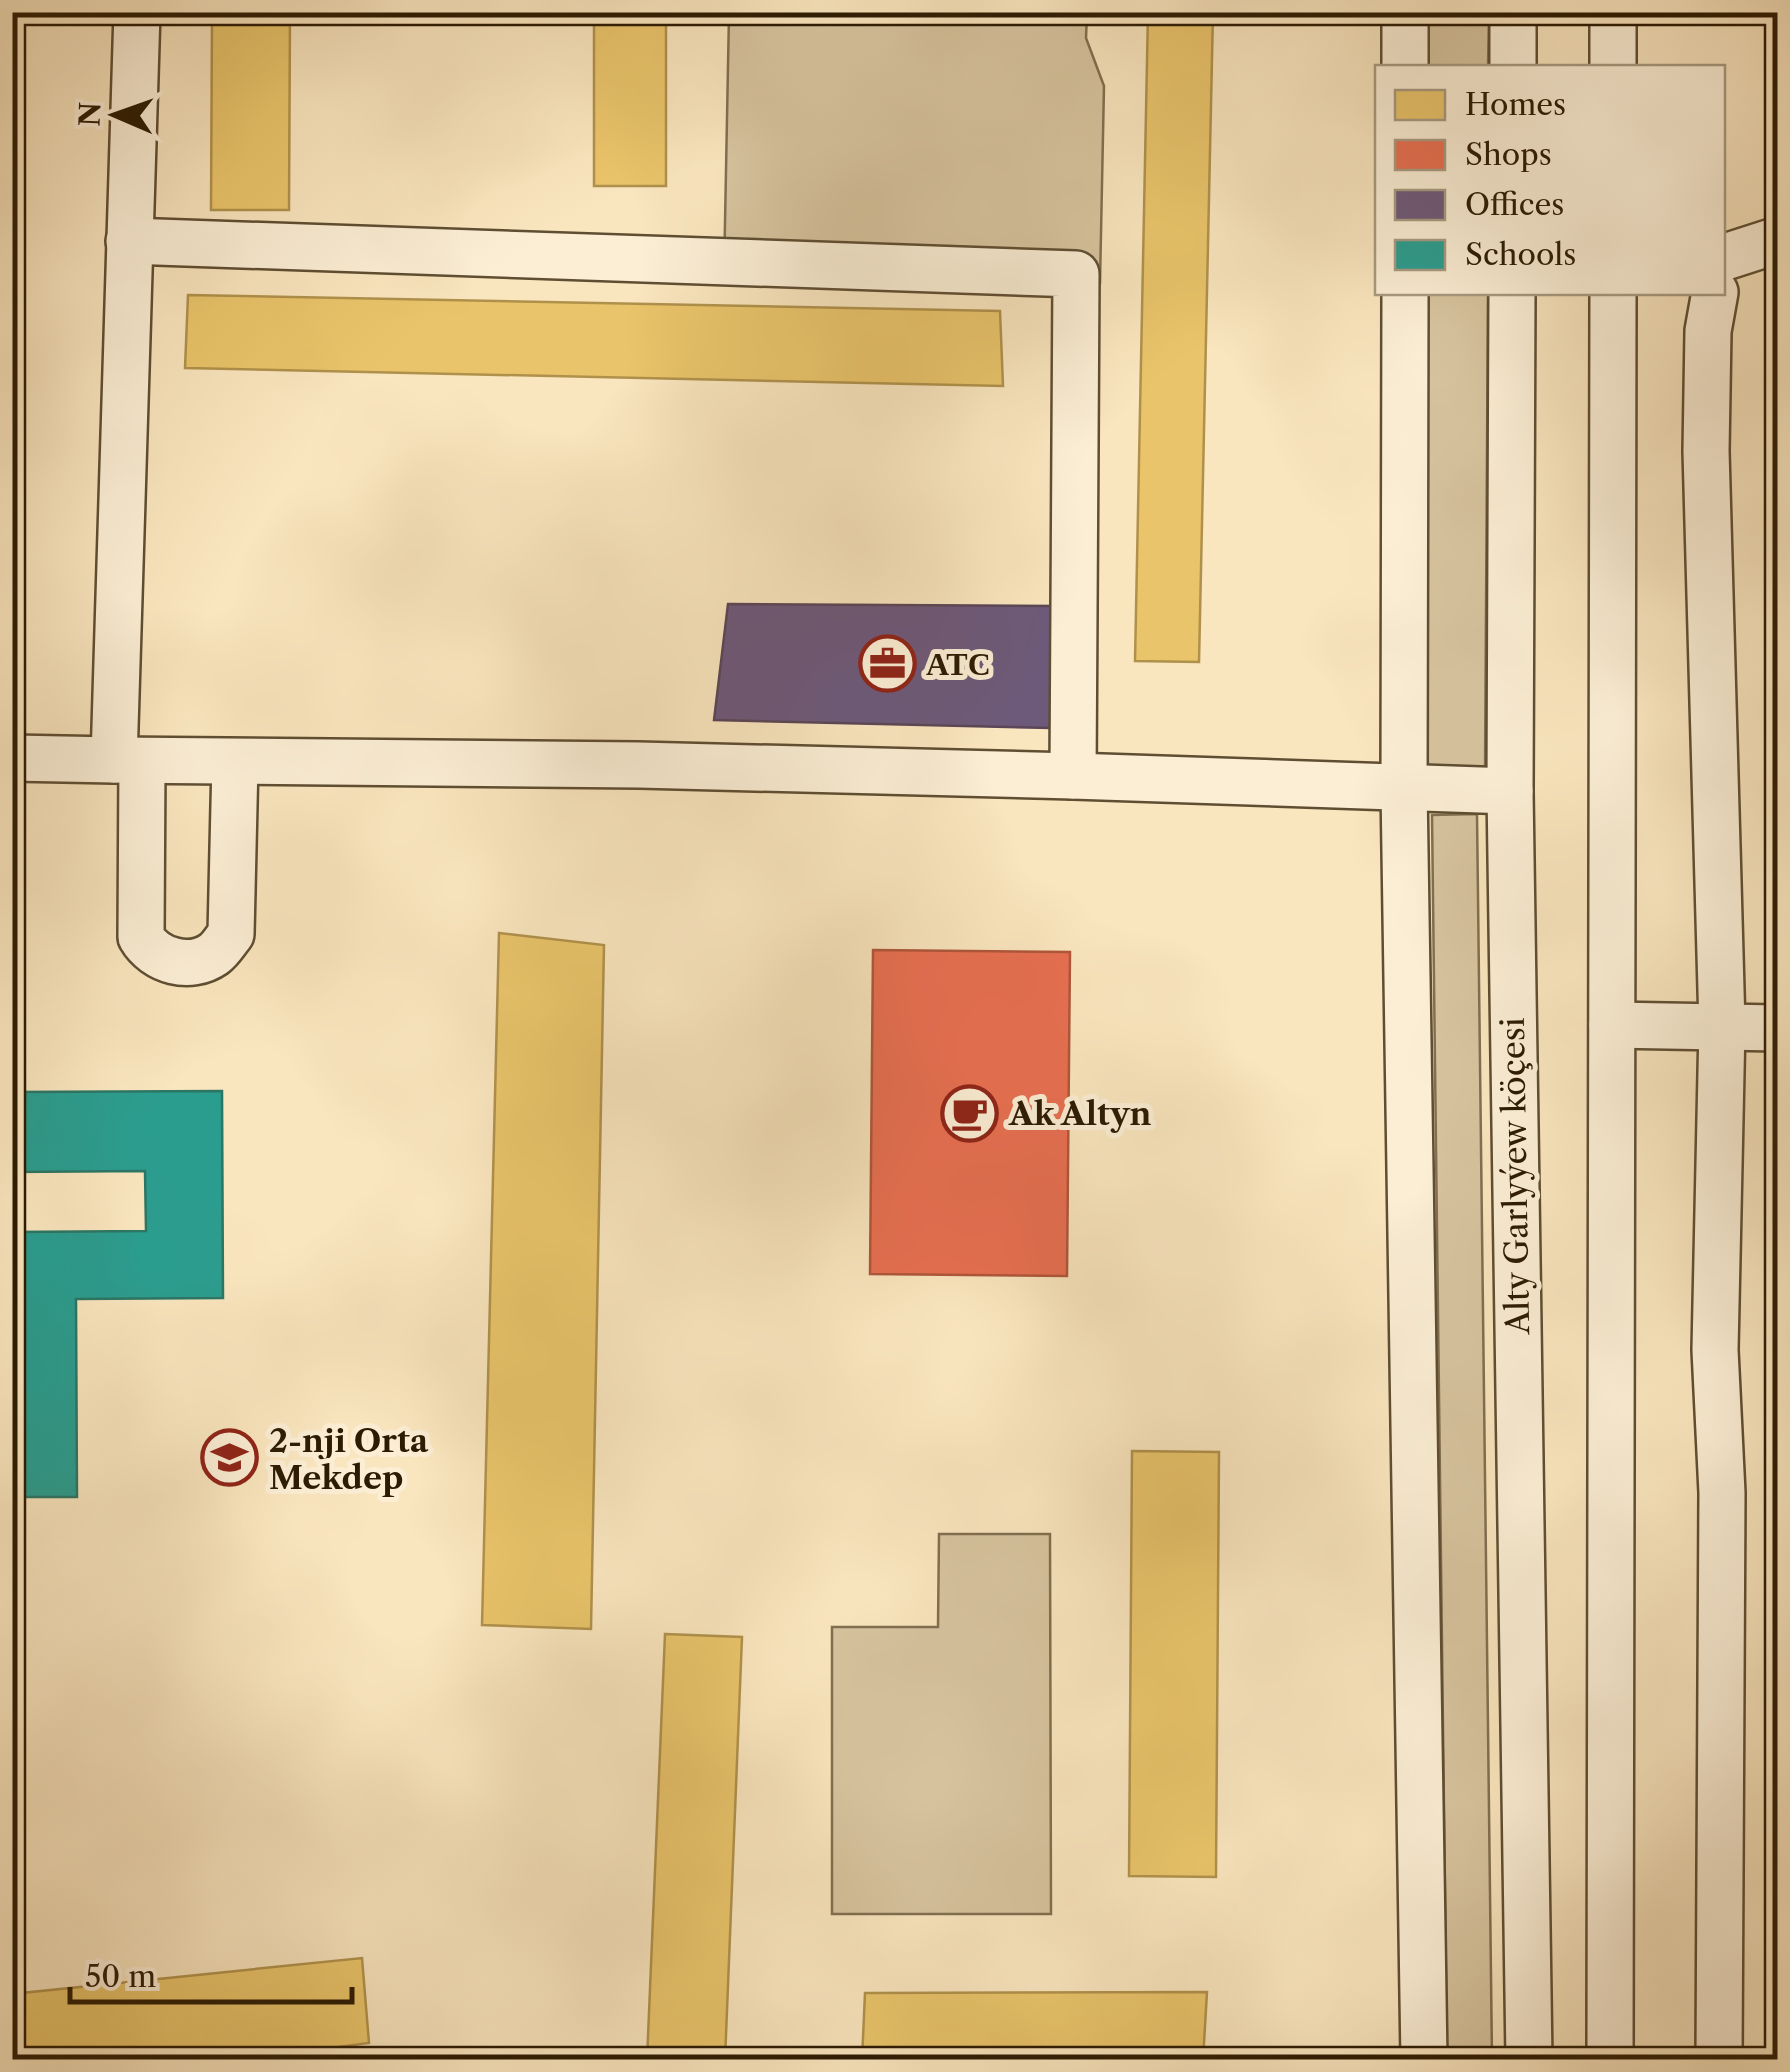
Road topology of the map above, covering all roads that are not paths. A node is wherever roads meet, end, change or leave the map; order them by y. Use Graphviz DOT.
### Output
graph roads {
  1 [pos="138,12"];
  2 [pos="1405,12"];
  3 [pos="1513,12"];
  4 [pos="1613,12"];
  5 [pos="1405,65"];
  6 [pos="1513,65"];
  7 [pos="1613,65"];
  8 [pos="1778,240"];
  9 [pos="129,241"];
  10 [pos="1725,257"];
  11 [pos="1405,295"];
  12 [pos="1512,295"];
  13 [pos="1613,295"];
  14 [pos="1715,295"];
  15 [pos="12,758"];
  16 [pos="128,761"];
  17 [pos="234,762"];
  18 [pos="1074,776"];
  19 [pos="1404,788"];
  20 [pos="1510,792"];
  21 [pos="1612,1025"];
  22 [pos="1722,1026"];
  23 [pos="1778,1028"];
  24 [pos="1424,2060"];
  25 [pos="1529,2060"];
  26 [pos="1610,2060"];
  27 [pos="1719,2060"];
  1 -- 9 [label="street"];
  2 -- 5 [label="street"];
  3 -- 6 [label="street"];
  4 -- 7 [label="street"];
  8 -- 10 [label="street"];
  9 -- 16 [label="street"];
  9 -- 18 [label="street"];
  11 -- 19 [label="street"];
  12 -- 20 [label="street, Alty Garlyýew köçesi"];
  13 -- 21 [label="street"];
  14 -- 22 [label="street"];
  15 -- 16 [label="street"];
  16 -- 17 [label="street"];
  16 -- 17 [label="street"];
  17 -- 18 [label="street"];
  18 -- 19 [label="street"];
  19 -- 20 [label="street"];
  19 -- 24 [label="street"];
  20 -- 25 [label="street, Alty Garlyýew köçesi"];
  21 -- 22 [label="street"];
  21 -- 26 [label="street"];
  22 -- 23 [label="street"];
  22 -- 27 [label="street"];
}
